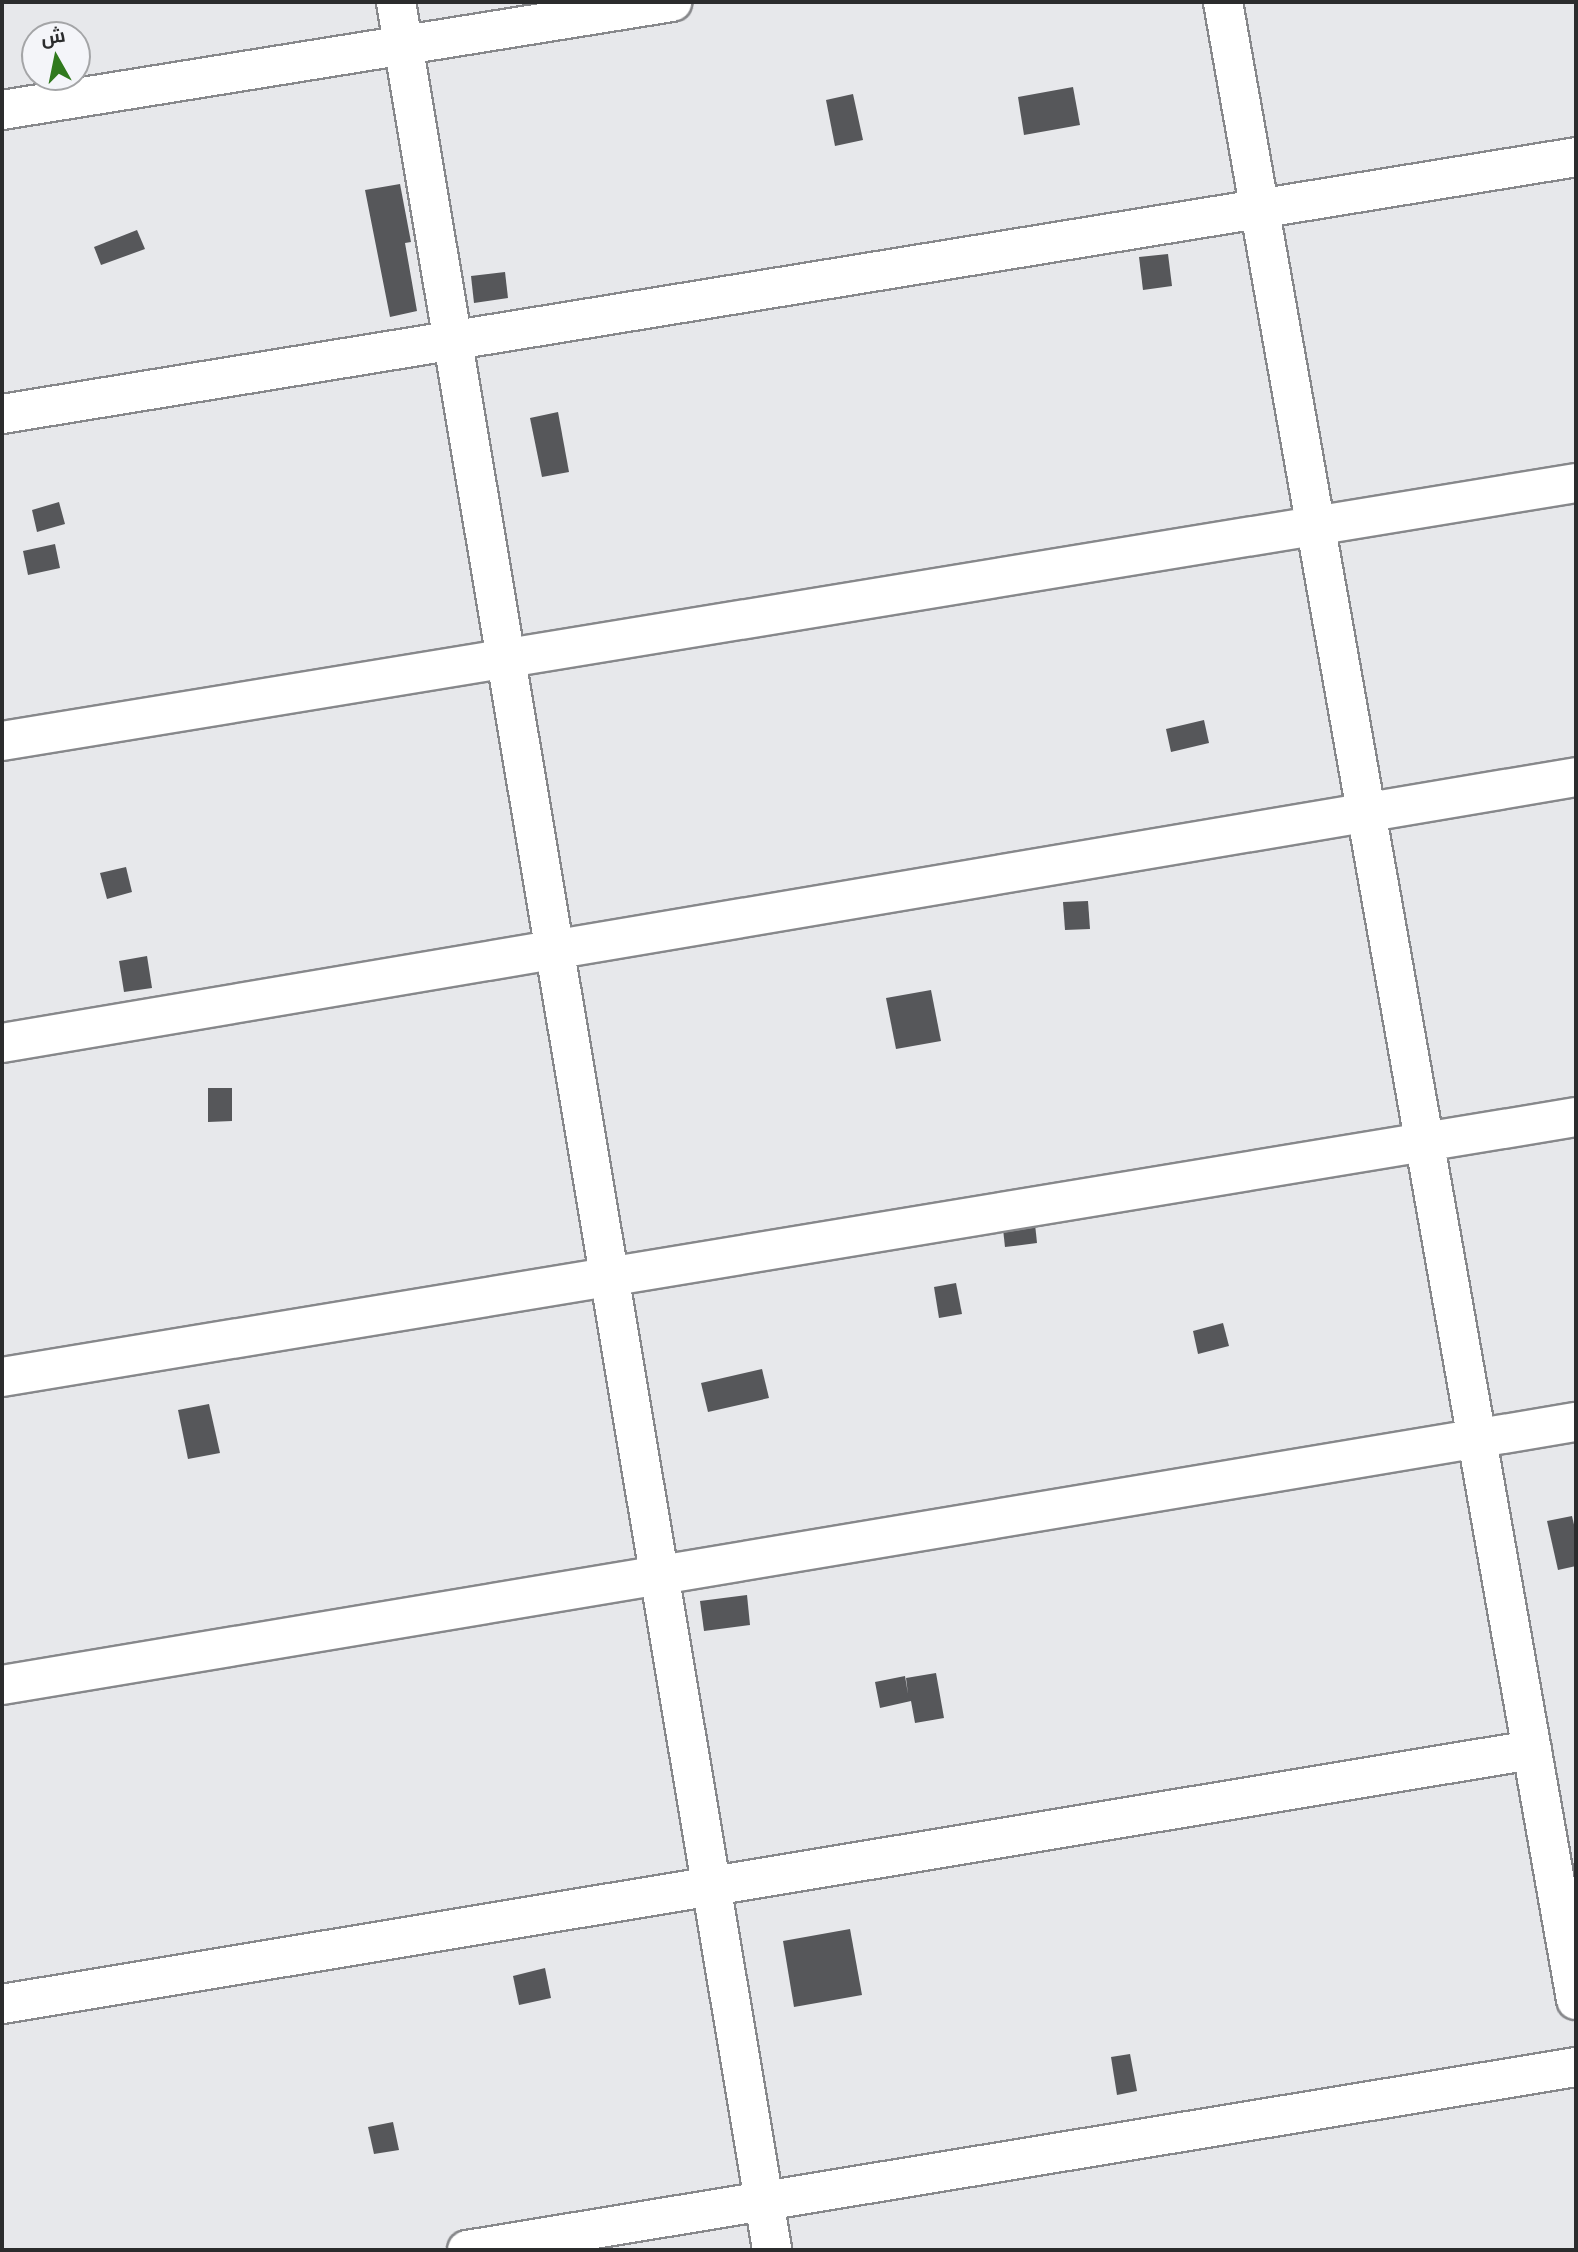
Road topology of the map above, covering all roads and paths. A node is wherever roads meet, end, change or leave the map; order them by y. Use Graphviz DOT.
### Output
graph roads {
  1 [pos="396,2"];
  2 [pos="672,2"];
  3 [pos="1223,2"];
  4 [pos="403,45"];
  5 [pos="2,110"];
  6 [pos="1576,157"];
  7 [pos="1259,209"];
  8 [pos="453,341"];
  9 [pos="2,414"];
  10 [pos="1576,483"];
  11 [pos="1316,525"];
  12 [pos="506,659"];
  13 [pos="2,741"];
  14 [pos="1576,777"];
  15 [pos="1367,812"];
  16 [pos="555,950"];
  17 [pos="2,1043"];
  18 [pos="1576,1117"];
  19 [pos="1425,1142"];
  20 [pos="609,1277"];
  21 [pos="2,1377"];
  22 [pos="1576,1422"];
  23 [pos="1478,1438"];
  24 [pos="659,1575"];
  25 [pos="2,1685"];
  26 [pos="1532,1750"];
  27 [pos="711,1886"];
  28 [pos="1576,2000"];
  29 [pos="2,2004"];
  30 [pos="1576,2067"];
  31 [pos="764,2201"];
  32 [pos="467,2250"];
  33 [pos="772,2250"];
  1 -- 4 [label="street"];
  2 -- 4 [label="street"];
  3 -- 7 [label="street"];
  4 -- 5 [label="street"];
  4 -- 8 [label="street"];
  6 -- 7 [label="street"];
  7 -- 8 [label="street"];
  7 -- 11 [label="street"];
  8 -- 9 [label="street"];
  8 -- 12 [label="street"];
  10 -- 11 [label="street"];
  11 -- 12 [label="street"];
  11 -- 15 [label="street"];
  12 -- 13 [label="street"];
  12 -- 16 [label="street"];
  14 -- 15 [label="street"];
  15 -- 16 [label="street"];
  15 -- 19 [label="street"];
  16 -- 17 [label="street"];
  16 -- 20 [label="street"];
  18 -- 19 [label="street"];
  19 -- 20 [label="street"];
  19 -- 23 [label="street"];
  20 -- 21 [label="street"];
  20 -- 24 [label="street"];
  22 -- 23 [label="street"];
  23 -- 24 [label="street"];
  23 -- 26 [label="street"];
  24 -- 25 [label="street"];
  24 -- 27 [label="street"];
  26 -- 27 [label="street"];
  26 -- 28 [label="street"];
  27 -- 29 [label="street"];
  27 -- 31 [label="street"];
  30 -- 31 [label="street"];
  31 -- 32 [label="street"];
  31 -- 33 [label="street"];
}
